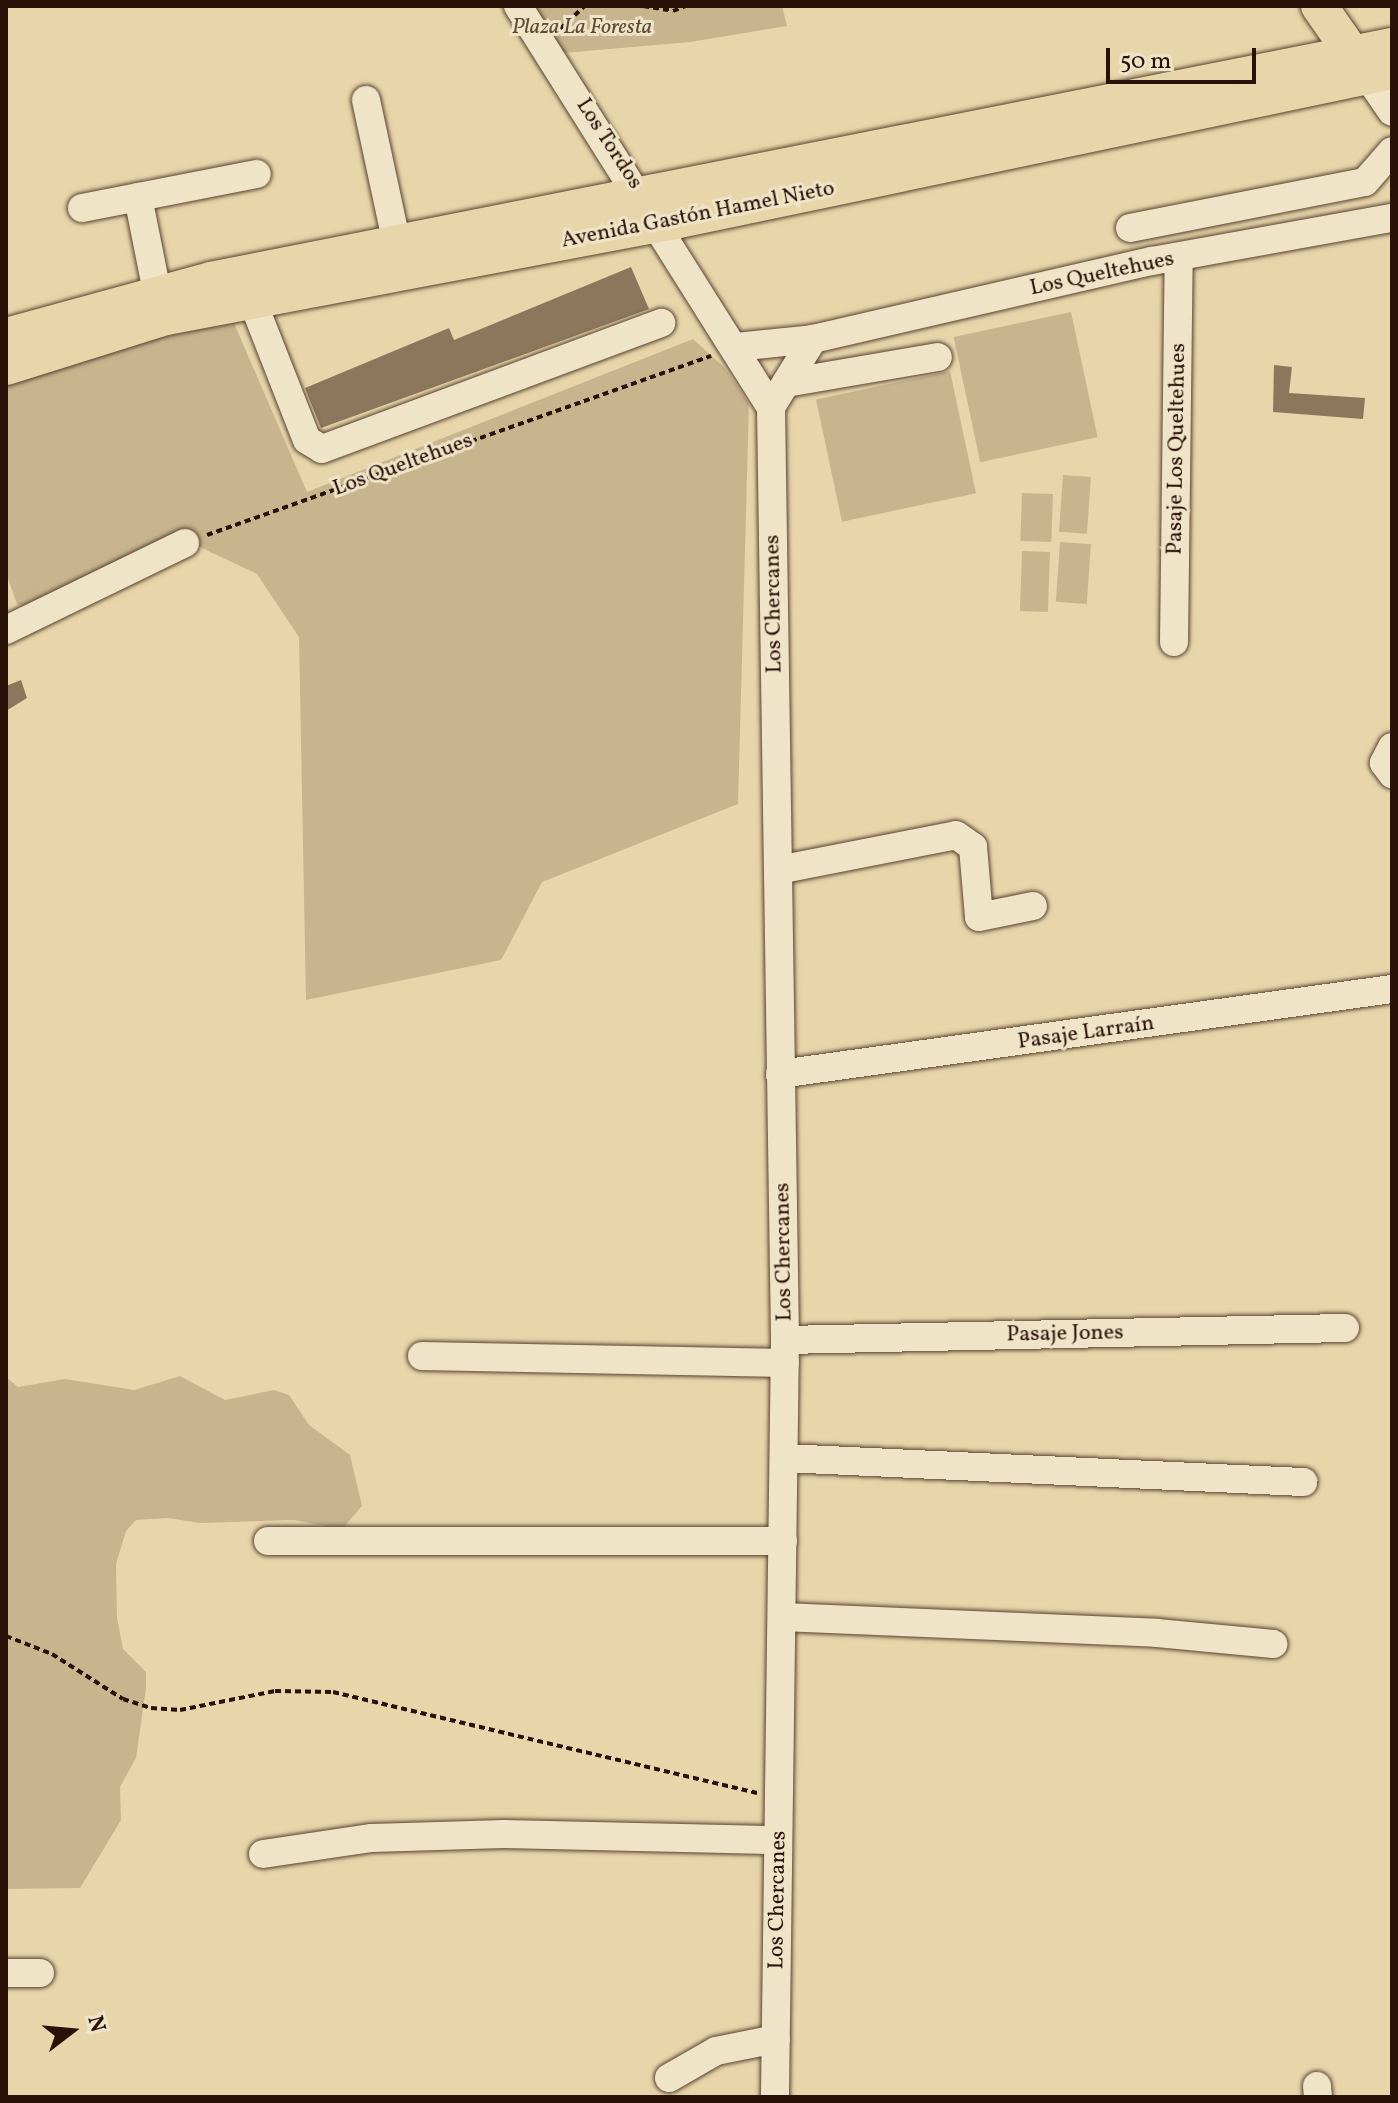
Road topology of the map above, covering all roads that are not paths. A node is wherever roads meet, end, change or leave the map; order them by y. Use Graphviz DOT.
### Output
graph roads {
  1 [pos="518,6"];
  2 [pos="1319,6"];
  3 [pos="1392,46"];
  4 [pos="1371,67"];
  5 [pos="366,100"];
  6 [pos="1392,112"];
  7 [pos="1392,151"];
  8 [pos="257,174"];
  9 [pos="138,197"];
  10 [pos="82,208"];
  11 [pos="651,210"];
  12 [pos="1392,218"];
  13 [pos="1130,228"];
  14 [pos="397,244"];
  15 [pos="1179,257"];
  16 [pos="157,292"];
  17 [pos="252,300"];
  18 [pos="661,323"];
  19 [pos="6,336"];
  20 [pos="813,339"];
  21 [pos="736,347"];
  22 [pos="938,357"];
  23 [pos="6,367"];
  24 [pos="779,395"];
  25 [pos="185,543"];
  26 [pos="7,624"];
  27 [pos="1174,642"];
  28 [pos="1392,747"];
  29 [pos="1392,774"];
  30 [pos="778,870"];
  31 [pos="1033,906"];
  32 [pos="1392,989"];
  33 [pos="780,1074"];
  34 [pos="1345,1328"];
  35 [pos="785,1351"];
  36 [pos="422,1356"];
  37 [pos="784,1458"];
  38 [pos="1303,1482"];
  39 [pos="268,1541"];
  40 [pos="783,1541"];
  41 [pos="782,1617"];
  42 [pos="1273,1644"];
  43 [pos="778,1840"];
  44 [pos="263,1854"];
  45 [pos="6,1973"];
  46 [pos="40,1973"];
  47 [pos="776,2039"];
  48 [pos="669,2078"];
  49 [pos="775,2097"];
  1 -- 11 [label="street, Los Tordos"];
  2 -- 4 [label="main road"];
  3 -- 4 [label="main road, Avenida Gastón Hamel Nieto"];
  4 -- 6 [label="street"];
  4 -- 11 [label="main road, Avenida Gastón Hamel Nieto"];
  5 -- 14 [label="street"];
  7 -- 13 [label="street"];
  8 -- 9 [label="street"];
  9 -- 10 [label="street"];
  9 -- 16 [label="street"];
  11 -- 14 [label="main road, Avenida Gastón Hamel Nieto"];
  11 -- 17 [label="main road, Avenida Gastón Hamel Nieto"];
  11 -- 21 [label="street, Los Tordos"];
  12 -- 15 [label="street, Los Queltehues"];
  14 -- 16 [label="main road, Avenida Gastón Hamel Nieto"];
  15 -- 20 [label="street, Los Queltehues"];
  15 -- 27 [label="street, Pasaje Los Queltehues"];
  16 -- 19 [label="main road, Avenida Gastón Hamel Nieto"];
  17 -- 18 [label="street"];
  17 -- 23 [label="main road, Avenida Gastón Hamel Nieto"];
  20 -- 21 [label="street, Los Queltehues"];
  20 -- 24 [label="street"];
  21 -- 24 [label="street, Los Tordos"];
  22 -- 24 [label="street"];
  24 -- 30 [label="street, Los Chercanes"];
  25 -- 26 [label="street"];
  28 -- 29 [label="street"];
  30 -- 31 [label="street"];
  30 -- 33 [label="street, Los Chercanes"];
  32 -- 33 [label="street, Pasaje Larraín"];
  33 -- 35 [label="street, Los Chercanes"];
  34 -- 35 [label="street, Pasaje Jones"];
  35 -- 36 [label="street, Pasaje Jones"];
  35 -- 37 [label="street, Los Chercanes"];
  37 -- 38 [label="street"];
  37 -- 40 [label="street, Los Chercanes"];
  39 -- 40 [label="street"];
  40 -- 41 [label="street, Los Chercanes"];
  41 -- 42 [label="street"];
  41 -- 43 [label="street, Los Chercanes"];
  43 -- 44 [label="street"];
  43 -- 47 [label="street, Los Chercanes"];
  45 -- 46 [label="street"];
  47 -- 48 [label="street"];
  47 -- 49 [label="street, Los Chercanes"];
}
